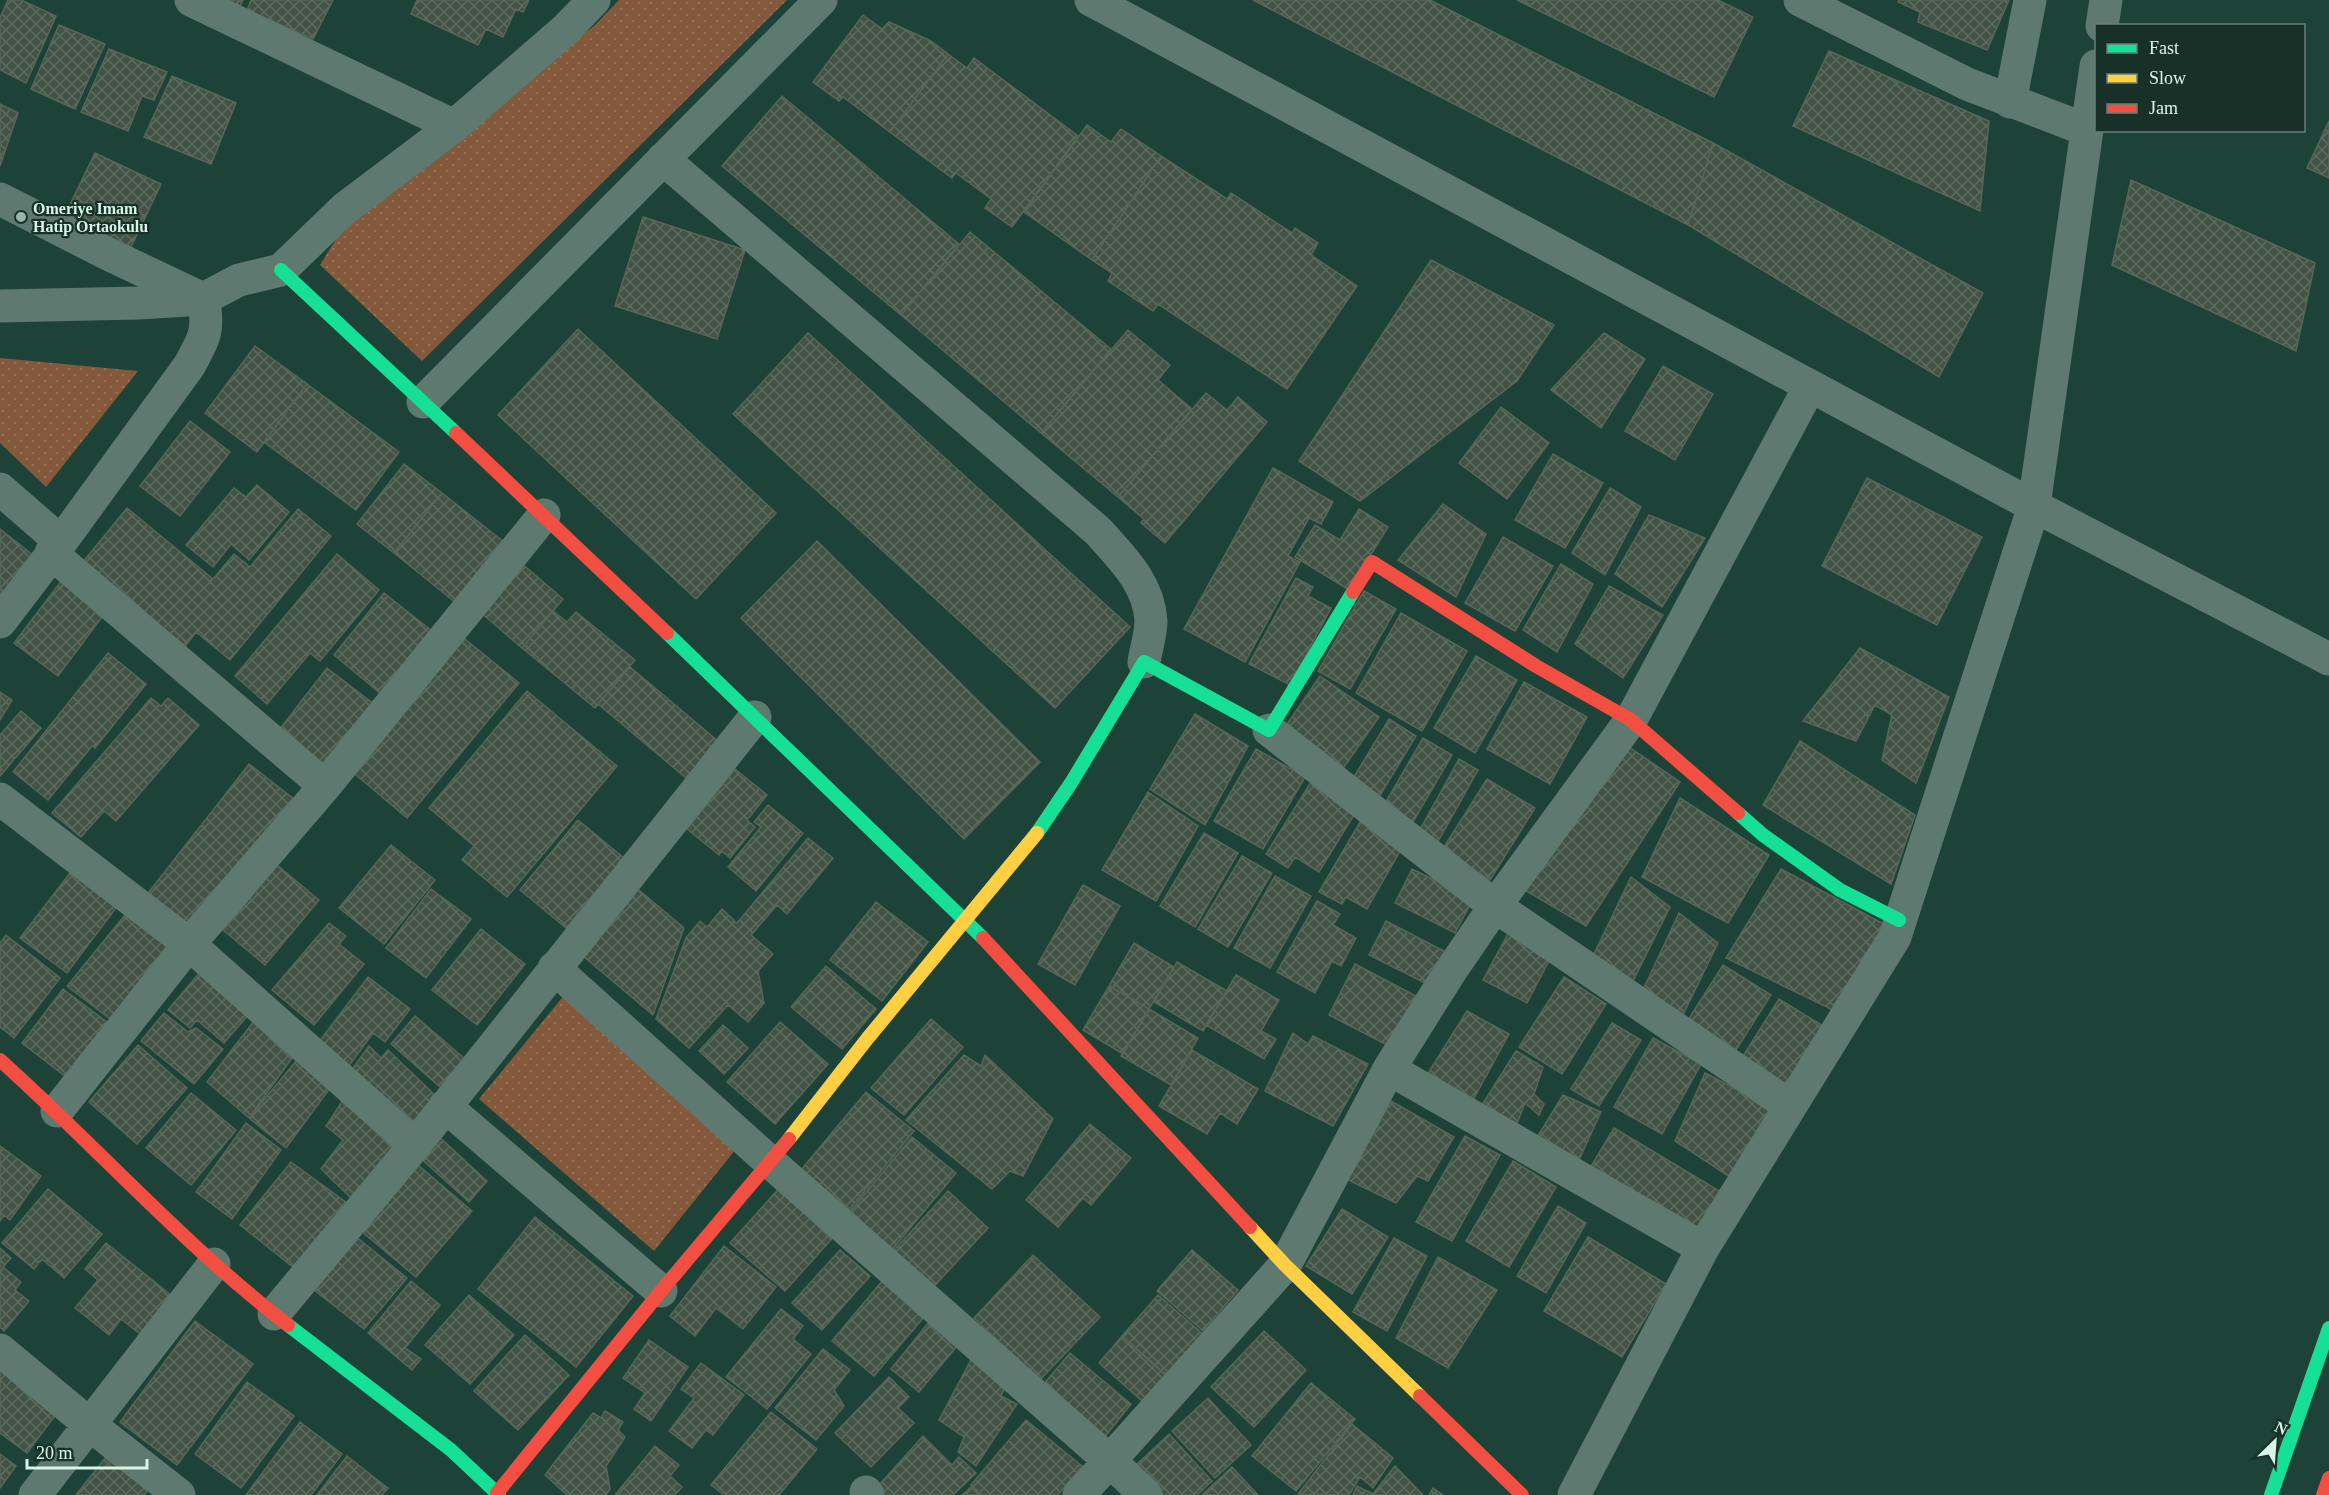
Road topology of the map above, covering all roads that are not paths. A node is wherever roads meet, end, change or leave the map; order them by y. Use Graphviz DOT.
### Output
graph roads {
  1 [pos="191,0"];
  2 [pos="594,0"];
  3 [pos="821,0"];
  4 [pos="1091,0"];
  5 [pos="1800,0"];
  6 [pos="2030,0"];
  7 [pos="2106,0"];
  8 [pos="2102,24"];
  9 [pos="2095,79"];
  10 [pos="2010,102"];
  11 [pos="454,126"];
  12 [pos="2087,130"];
  13 [pos="663,159"];
  14 [pos="0,199"];
  15 [pos="281,270"];
  16 [pos="203,299"];
  17 [pos="0,306"];
  18 [pos="1810,386"];
  19 [pos="423,402"];
  20 [pos="0,489"];
  21 [pos="2034,506"];
  22 [pos="544,515"];
  23 [pos="56,548"];
  24 [pos="0,622"];
  25 [pos="2329,659"];
  26 [pos="1144,662"];
  27 [pos="755,717"];
  28 [pos="1631,720"];
  29 [pos="1269,730"];
  30 [pos="325,786"];
  31 [pos="0,799"];
  32 [pos="1495,906"];
  33 [pos="966,920"];
  34 [pos="1899,920"];
  35 [pos="189,944"];
  36 [pos="554,968"];
  37 [pos="0,1060"];
  38 [pos="1389,1069"];
  39 [pos="445,1106"];
  40 [pos="1790,1106"];
  41 [pos="57,1111"];
  42 [pos="416,1144"];
  43 [pos="771,1163"];
  44 [pos="1703,1248"];
  45 [pos="214,1264"];
  46 [pos="1285,1265"];
  47 [pos="661,1291"];
  48 [pos="274,1314"];
  49 [pos="2329,1328"];
  50 [pos="0,1350"];
  51 [pos="89,1424"];
  52 [pos="1111,1462"];
  53 [pos="2329,1478"];
  54 [pos="498,1494"];
  55 [pos="35,1495"];
  56 [pos="179,1495"];
  57 [pos="1079,1495"];
  58 [pos="1146,1495"];
  59 [pos="1522,1495"];
  60 [pos="1574,1495"];
  61 [pos="2271,1495"];
  62 [pos="2323,1495"];
  1 -- 11 [label="street"];
  2 -- 11 [label="street"];
  3 -- 13 [label="street"];
  4 -- 18 [label="street"];
  5 -- 10 [label="street"];
  6 -- 10 [label="street"];
  7 -- 8 [label="street"];
  9 -- 12 [label="street"];
  10 -- 12 [label="street"];
  11 -- 15 [label="street"];
  12 -- 21 [label="street"];
  13 -- 19 [label="street"];
  13 -- 26 [label="street"];
  14 -- 16 [label="street"];
  15 -- 16 [label="street"];
  15 -- 19 [label="street"];
  16 -- 17 [label="street"];
  16 -- 23 [label="street"];
  18 -- 21 [label="street"];
  18 -- 28 [label="street"];
  19 -- 22 [label="street"];
  20 -- 23 [label="street"];
  21 -- 25 [label="street"];
  21 -- 34 [label="street"];
  22 -- 27 [label="street"];
  22 -- 30 [label="street"];
  23 -- 24 [label="street"];
  23 -- 30 [label="street"];
  26 -- 29 [label="street"];
  26 -- 33 [label="street"];
  27 -- 33 [label="street"];
  27 -- 36 [label="street"];
  28 -- 29 [label="street"];
  28 -- 32 [label="street"];
  28 -- 34 [label="street"];
  29 -- 32 [label="street"];
  30 -- 35 [label="street"];
  31 -- 35 [label="street"];
  32 -- 38 [label="street"];
  32 -- 40 [label="street"];
  33 -- 43 [label="street"];
  33 -- 46 [label="street"];
  34 -- 40 [label="street"];
  35 -- 41 [label="street"];
  35 -- 42 [label="street"];
  36 -- 39 [label="street"];
  36 -- 43 [label="street"];
  37 -- 41 [label="street"];
  38 -- 44 [label="street"];
  38 -- 46 [label="street"];
  39 -- 42 [label="street"];
  39 -- 47 [label="street"];
  40 -- 44 [label="street"];
  41 -- 45 [label="street"];
  42 -- 48 [label="street"];
  43 -- 47 [label="street"];
  43 -- 52 [label="street"];
  44 -- 60 [label="street"];
  45 -- 48 [label="street"];
  45 -- 51 [label="street"];
  46 -- 52 [label="street"];
  46 -- 59 [label="street"];
  47 -- 54 [label="street"];
  48 -- 54 [label="street"];
  49 -- 61 [label="street"];
  50 -- 51 [label="street"];
  51 -- 55 [label="street"];
  51 -- 56 [label="street"];
  52 -- 57 [label="street"];
  52 -- 58 [label="street"];
  53 -- 62 [label="street"];
}
